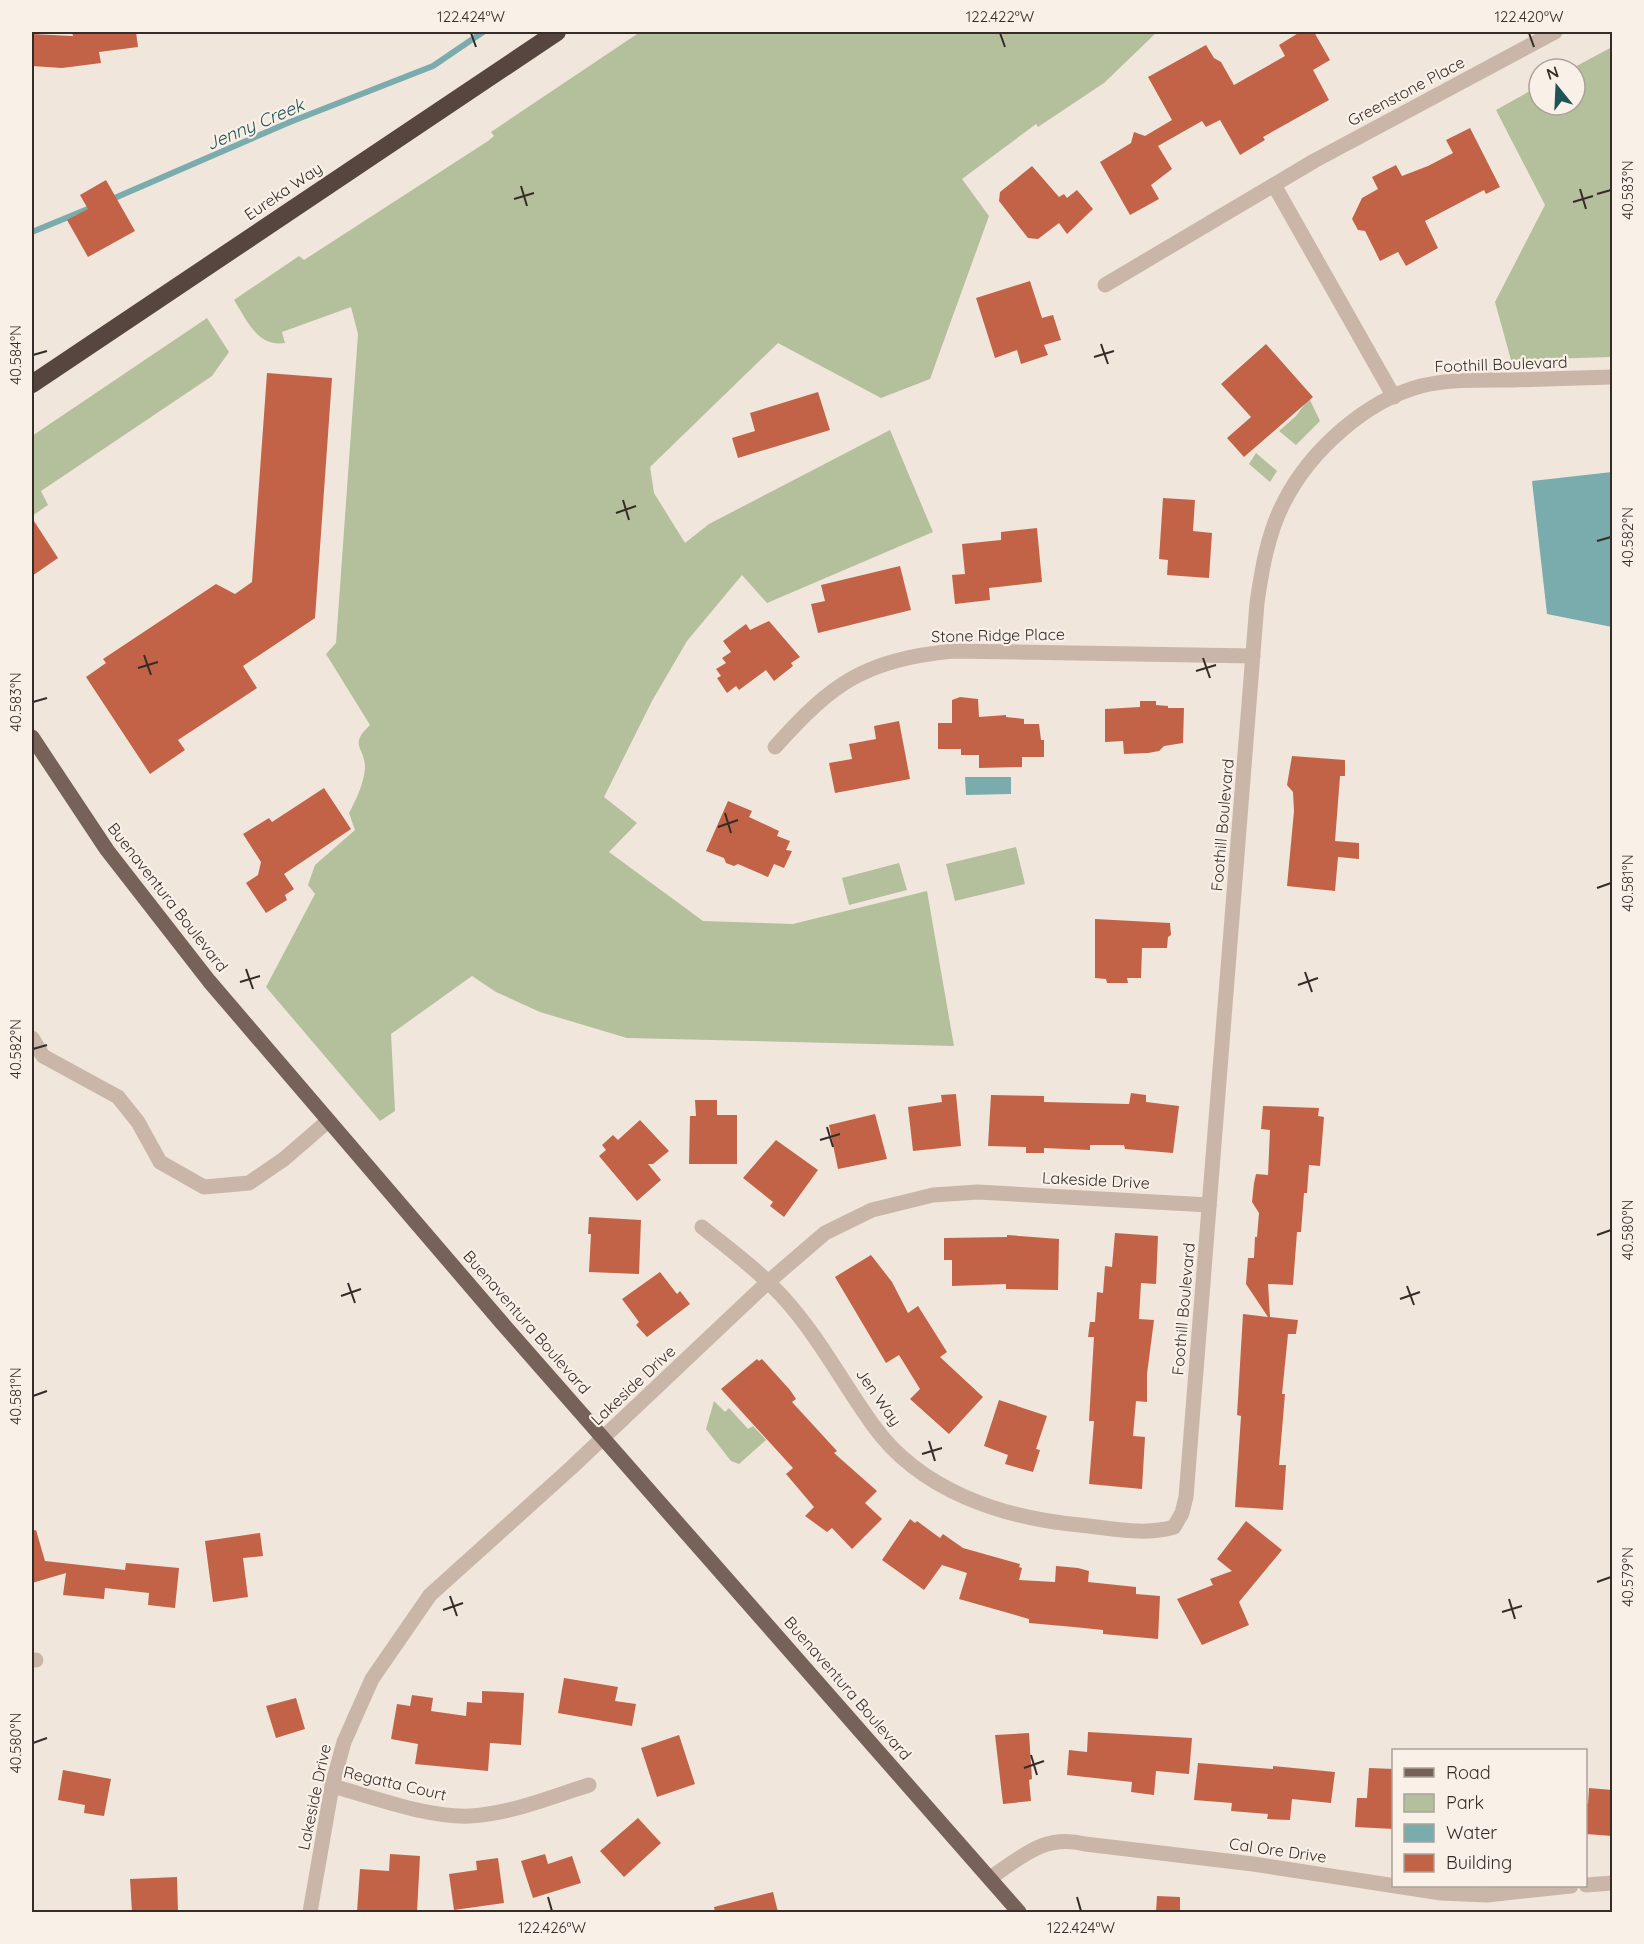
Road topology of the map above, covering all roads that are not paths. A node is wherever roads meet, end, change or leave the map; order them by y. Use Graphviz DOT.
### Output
graph roads {
  1 [pos="553,32"];
  2 [pos="1555,32"];
  3 [pos="1274,185"];
  4 [pos="1105,285"];
  5 [pos="1612,378"];
  6 [pos="32,384"];
  7 [pos="1394,397"];
  8 [pos="1253,656"];
  9 [pos="32,737"];
  10 [pos="775,747"];
  11 [pos="32,1038"];
  12 [pos="328,1121"];
  13 [pos="1209,1205"];
  14 [pos="702,1227"];
  15 [pos="768,1282"];
  16 [pos="604,1437"];
  17 [pos="1174,1527"];
  18 [pos="589,1785"];
  19 [pos="332,1786"];
  20 [pos="990,1878"];
  21 [pos="1612,1883"];
  22 [pos="1392,1885"];
  23 [pos="1587,1885"];
  24 [pos="1402,1887"];
  25 [pos="1562,1887"];
  26 [pos="310,1912"];
  27 [pos="1019,1912"];
  1 -- 6 [label="highway, Eureka Way"];
  2 -- 3 [label="street, Greenstone Place"];
  3 -- 4 [label="street, Greenstone Place"];
  3 -- 7 [label="street"];
  5 -- 7 [label="street, Foothill Boulevard"];
  7 -- 8 [label="street, Foothill Boulevard"];
  8 -- 10 [label="street, Stone Ridge Place"];
  8 -- 13 [label="street, Foothill Boulevard"];
  9 -- 12 [label="main road, Buenaventura Boulevard"];
  11 -- 12 [label="street"];
  12 -- 16 [label="main road, Buenaventura Boulevard"];
  13 -- 15 [label="street, Lakeside Drive"];
  13 -- 17 [label="street, Foothill Boulevard"];
  14 -- 15 [label="street, Jen Way"];
  15 -- 16 [label="street, Lakeside Drive"];
  15 -- 17 [label="street, Jen Way"];
  16 -- 19 [label="street, Lakeside Drive"];
  16 -- 20 [label="main road, Buenaventura Boulevard"];
  18 -- 19 [label="street, Regatta Court"];
  19 -- 26 [label="street, Lakeside Drive"];
  20 -- 22 [label="street, Cal Ore Drive"];
  20 -- 27 [label="main road, Buenaventura Boulevard"];
  21 -- 23 [label="street"];
  24 -- 25 [label="street, Cal Ore Drive"];
}
